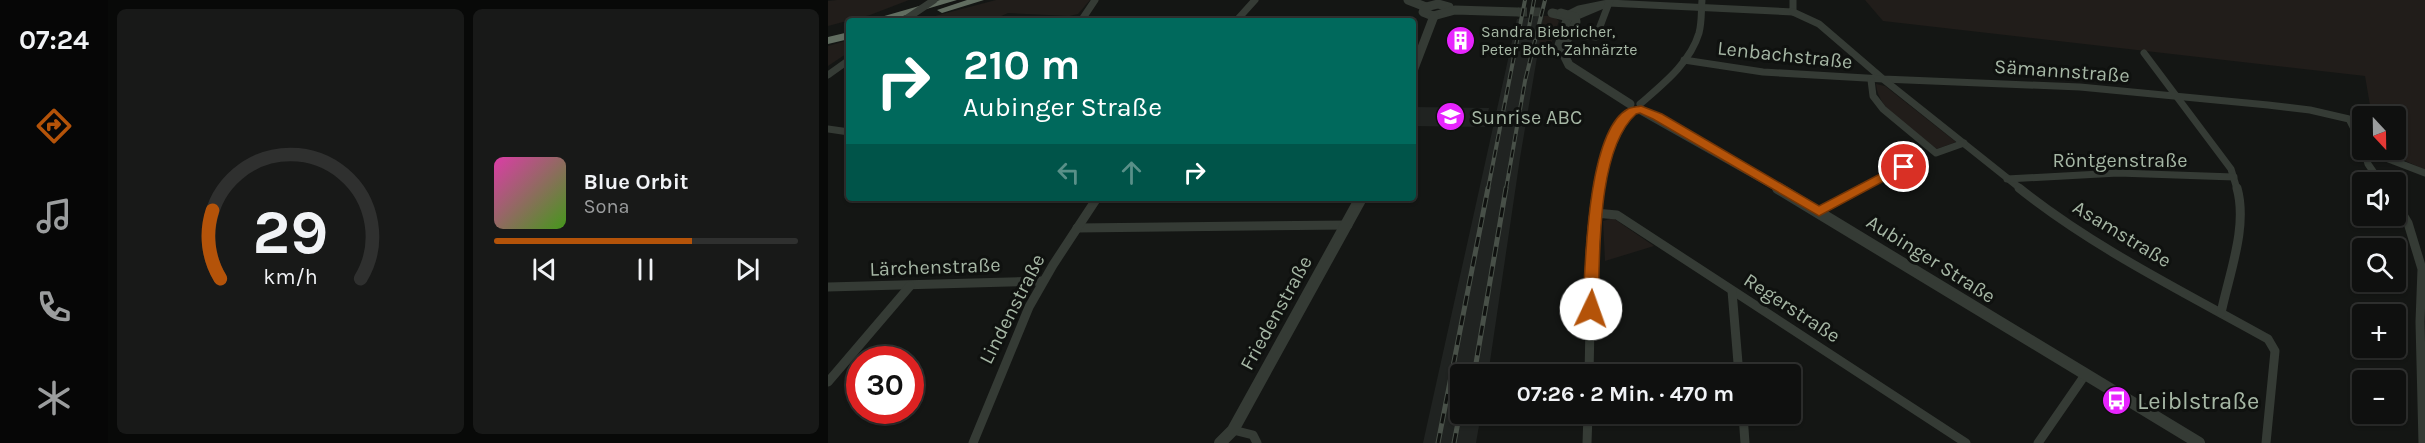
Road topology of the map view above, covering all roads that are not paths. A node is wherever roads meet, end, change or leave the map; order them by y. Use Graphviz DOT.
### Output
graph roads {
  1 [pos="933,0"];
  2 [pos="952,0"];
  3 [pos="979,0"];
  4 [pos="1095,0"];
  5 [pos="1255,0"];
  6 [pos="1408,0"];
  7 [pos="1702,0"];
  8 [pos="1793,0"];
  9 [pos="1609,2"];
  10 [pos="1426,7"];
  11 [pos="1701,8"];
  12 [pos="1449,11"];
  13 [pos="1518,12"];
  14 [pos="1793,12"];
  15 [pos="1549,13"];
  16 [pos="1569,15"];
  17 [pos="1434,16"];
  18 [pos="884,18"];
  19 [pos="906,18"];
  20 [pos="913,18"];
  21 [pos="1083,18"];
  22 [pos="1239,18"];
  23 [pos="846,29"];
  24 [pos="828,33"];
  25 [pos="1570,34"];
  26 [pos="846,36"];
  27 [pos="828,41"];
  28 [pos="1561,52"];
  29 [pos="2144,53"];
  30 [pos="1684,60"];
  31 [pos="846,62"];
  32 [pos="1416,63"];
  33 [pos="828,75"];
  34 [pos="1883,79"];
  35 [pos="1871,80"];
  36 [pos="2174,96"];
  37 [pos="1636,107"];
  38 [pos="2352,125"];
  39 [pos="828,129"];
  40 [pos="846,132"];
  41 [pos="1964,143"];
  42 [pos="1921,159"];
  43 [pos="2391,160"];
  44 [pos="2425,173"];
  45 [pos="2234,177"];
  46 [pos="2007,179"];
  47 [pos="1095,201"];
  48 [pos="1359,201"];
  49 [pos="1819,211"];
  50 [pos="1595,213"];
  51 [pos="2406,220"];
  52 [pos="1348,225"];
  53 [pos="1077,228"];
  54 [pos="1043,281"];
  55 [pos="909,286"];
  56 [pos="828,287"];
  57 [pos="1732,291"];
  58 [pos="2221,313"];
  59 [pos="1589,364"];
  60 [pos="1738,364"];
  61 [pos="2085,375"];
  62 [pos="828,382"];
  63 [pos="2423,407"];
  64 [pos="1588,424"];
  65 [pos="1744,424"];
  66 [pos="1233,430"];
  67 [pos="973,443"];
  68 [pos="1220,443"];
  69 [pos="1257,443"];
  70 [pos="1587,443"];
  71 [pos="1745,443"];
  72 [pos="1966,443"];
  73 [pos="2038,443"];
  74 [pos="2199,443"];
  75 [pos="2266,443"];
  76 [pos="2423,443"];
  1 -- 19 [label="street, bridge"];
  2 -- 18 [label="highway"];
  3 -- 20 [label="highway"];
  4 -- 21 [label="street"];
  5 -- 22 [label="street"];
  6 -- 10 [label="street"];
  7 -- 11 [label="street"];
  8 -- 14 [label="street"];
  9 -- 11 [label="street"];
  9 -- 16 [label="street"];
  9 -- 25 [label="street"];
  10 -- 12 [label="street"];
  10 -- 17 [label="street"];
  11 -- 14 [label="street"];
  11 -- 30 [label="street"];
  12 -- 13 [label="street"];
  12 -- 17 [label="street"];
  14 -- 34 [label="street"];
  15 -- 16 [label="street"];
  16 -- 25 [label="street"];
  16 -- 28 [label="street"];
  17 -- 32 [label="street"];
  23 -- 24 [label="highway"];
  25 -- 28 [label="street"];
  26 -- 27 [label="highway"];
  28 -- 37 [label="street, Aubinger Straße"];
  29 -- 36 [label="street"];
  30 -- 35 [label="street, Lenbachstraße"];
  30 -- 37 [label="street"];
  31 -- 33 [label="street"];
  34 -- 35 [label="street, Lenbachstraße"];
  34 -- 36 [label="street, Sämannstraße"];
  34 -- 41 [label="street, Asamstraße"];
  35 -- 41 [label="street"];
  36 -- 38 [label="street, Sämannstraße"];
  36 -- 45 [label="street"];
  37 -- 49 [label="street, Aubinger Straße"];
  37 -- 50 [label="street"];
  39 -- 40 [label="street"];
  41 -- 46 [label="street, Asamstraße"];
  42 -- 49 [label="street"];
  43 -- 44 [label="street"];
  45 -- 46 [label="street, Röntgenstraße"];
  45 -- 58 [label="street"];
  46 -- 58 [label="street, Asamstraße"];
  47 -- 53 [label="street, Lindenstraße"];
  48 -- 52 [label="street, Friedenstraße"];
  49 -- 61 [label="street, Aubinger Straße"];
  50 -- 57 [label="street, Regerstraße"];
  50 -- 59 [label="street"];
  51 -- 63 [label="street"];
  52 -- 53 [label="street"];
  52 -- 66 [label="street, Friedenstraße"];
  53 -- 54 [label="street, Lindenstraße"];
  54 -- 55 [label="street, Lärchenstraße"];
  54 -- 67 [label="street, Lindenstraße"];
  55 -- 56 [label="street, Lärchenstraße"];
  55 -- 62 [label="street"];
  57 -- 60 [label="street"];
  57 -- 72 [label="street, Regerstraße"];
  58 -- 75 [label="street, Asamstraße"];
  61 -- 73 [label="street"];
  61 -- 74 [label="street, Aubinger Straße"];
  63 -- 76 [label="street"];
  64 -- 70 [label="street"];
  65 -- 71 [label="street"];
  66 -- 68 [label="street, Friedenstraße"];
  66 -- 69 [label="street"];
}
